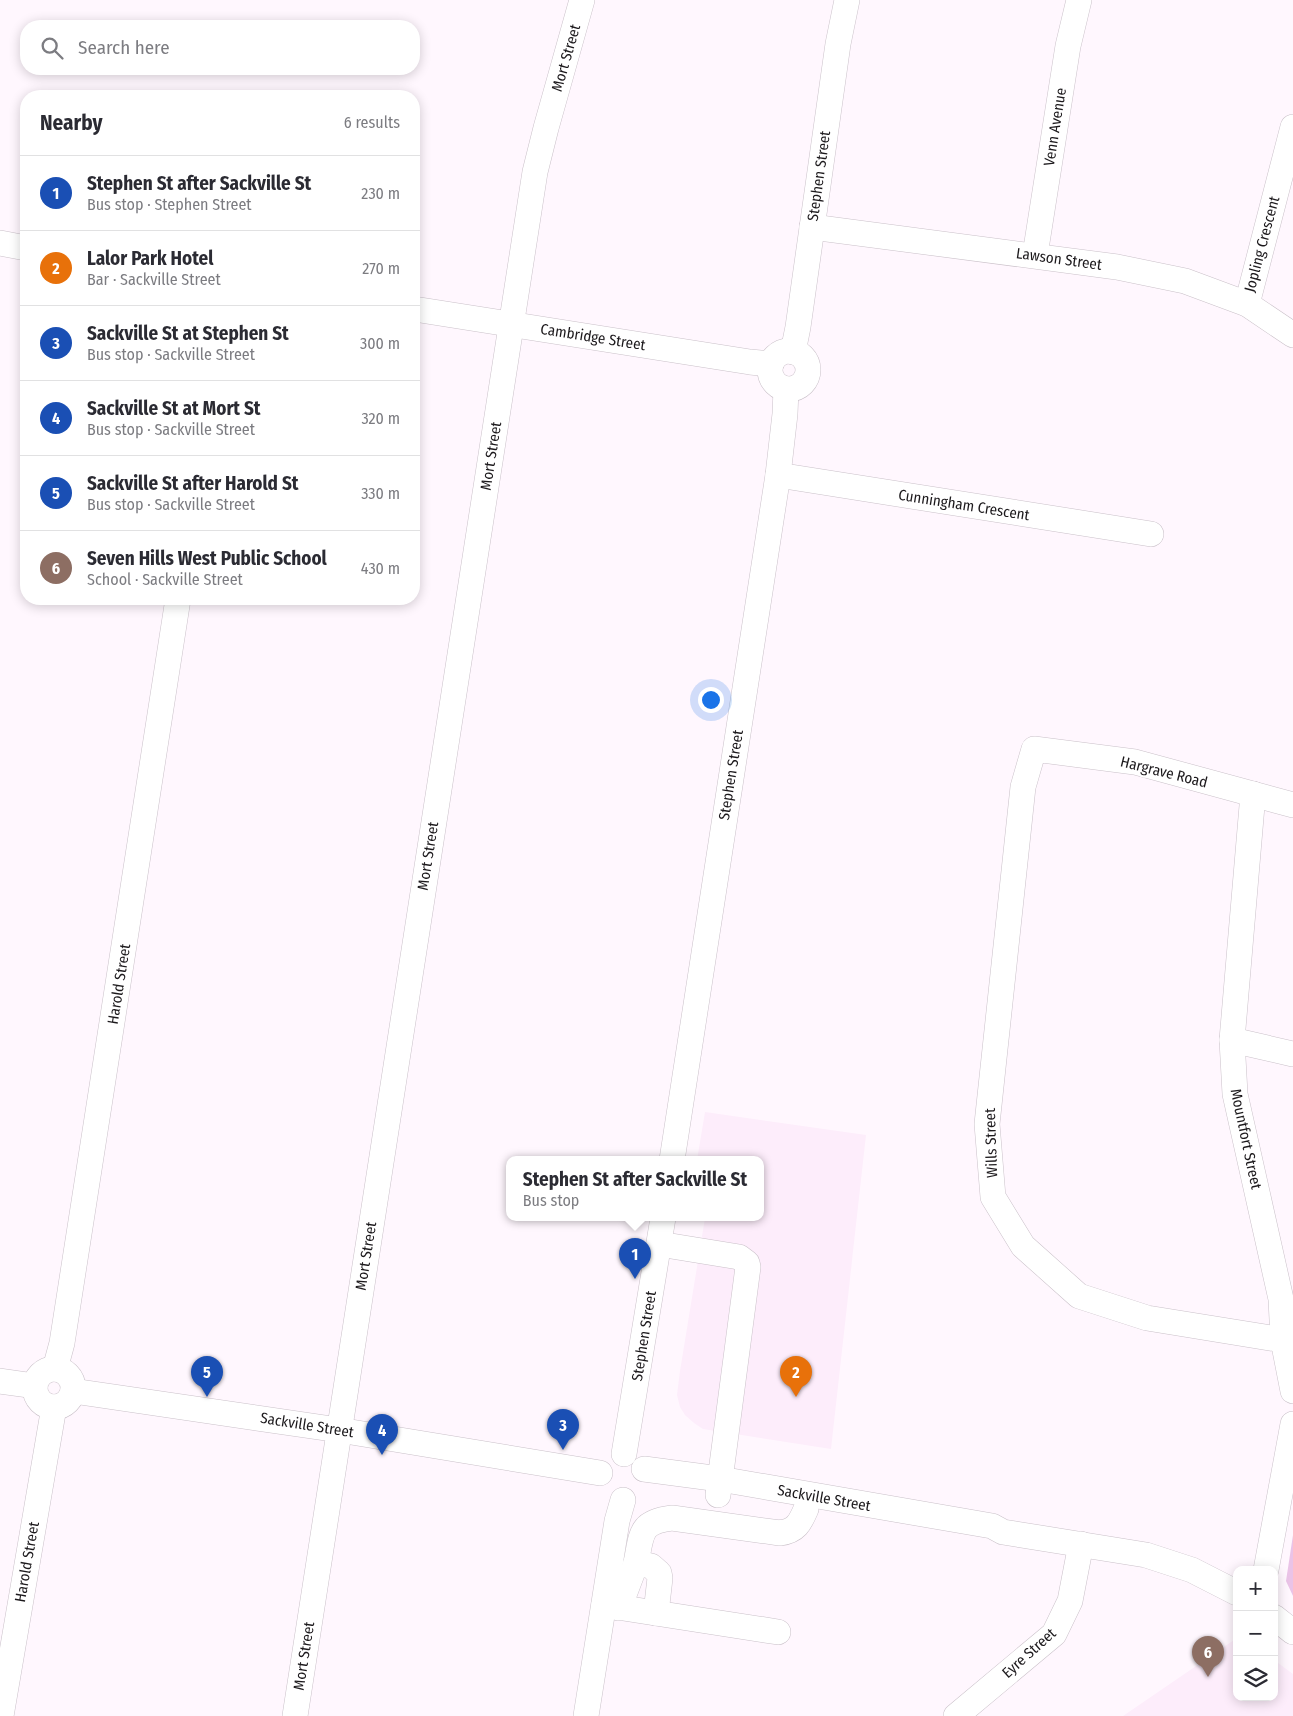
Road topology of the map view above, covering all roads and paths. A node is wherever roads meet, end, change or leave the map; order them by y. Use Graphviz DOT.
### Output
graph roads {
  1 [pos="582,0"];
  2 [pos="847,0"];
  3 [pos="1079,0"];
  4 [pos="1293,127"];
  5 [pos="812,227"];
  6 [pos="0,244"];
  7 [pos="20,247"];
  8 [pos="1035,255"];
  9 [pos="1247,304"];
  10 [pos="420,310"];
  11 [pos="511,324"];
  12 [pos="1293,335"];
  13 [pos="793,352"];
  14 [pos="771,364"];
  15 [pos="786,388"];
  16 [pos="778,475"];
  17 [pos="1151,534"];
  18 [pos="177,605"];
  19 [pos="1034,749"];
  20 [pos="1253,794"];
  21 [pos="1293,805"];
  22 [pos="1232,1040"];
  23 [pos="1293,1054"];
  24 [pos="673,1156"];
  25 [pos="663,1221"];
  26 [pos="659,1244"];
  27 [pos="1283,1340"];
  28 [pos="55,1369"];
  29 [pos="0,1380"];
  30 [pos="35,1386"];
  31 [pos="73,1391"];
  32 [pos="1293,1391"];
  33 [pos="54,1407"];
  34 [pos="1293,1424"];
  35 [pos="339,1430"];
  36 [pos="624,1454"];
  37 [pos="600,1473"];
  38 [pos="644,1477"];
  39 [pos="719,1487"];
  40 [pos="623,1500"];
  41 [pos="806,1509"];
  42 [pos="1003,1532"];
  43 [pos="1081,1544"];
  44 [pos="636,1563"];
  45 [pos="1267,1566"];
  46 [pos="1233,1591"];
  47 [pos="612,1606"];
  48 [pos="656,1613"];
  49 [pos="1278,1620"];
  50 [pos="778,1632"];
  51 [pos="1293,1632"];
  52 [pos="1,1716"];
  53 [pos="295,1716"];
  54 [pos="586,1716"];
  55 [pos="956,1716"];
  1 -- 11 [label="street, Mort Street"];
  2 -- 5 [label="street, Stephen Street"];
  3 -- 8 [label="street, Venn Avenue"];
  4 -- 9 [label="street, Jopling Crescent"];
  5 -- 8 [label="street, Lawson Street"];
  5 -- 13 [label="street, Stephen Street"];
  6 -- 7 [label="street"];
  8 -- 9 [label="street, Lawson Street"];
  9 -- 12 [label="street, Lawson Street"];
  10 -- 11 [label="street, Cambridge Street"];
  11 -- 14 [label="street, Cambridge Street"];
  11 -- 35 [label="street, Mort Street"];
  13 -- 14 [label="street"];
  13 -- 15 [label="street"];
  14 -- 15 [label="street"];
  15 -- 16 [label="street, Stephen Street"];
  16 -- 17 [label="street, Cunningham Crescent"];
  16 -- 24 [label="street, Stephen Street"];
  18 -- 28 [label="street, Harold Street"];
  19 -- 20 [label="street, Hargrave Road"];
  19 -- 27 [label="street, Wills Street"];
  20 -- 21 [label="street, Hargrave Road"];
  20 -- 22 [label="street, Mountfort Street"];
  22 -- 23 [label="street"];
  22 -- 27 [label="street, Mountfort Street"];
  25 -- 26 [label="street, Stephen Street"];
  26 -- 36 [label="street, Stephen Street"];
  26 -- 39 [label="street"];
  27 -- 32 [label="street, Mountfort Street"];
  28 -- 30 [label="street"];
  28 -- 31 [label="street"];
  29 -- 30 [label="street"];
  30 -- 33 [label="street"];
  31 -- 33 [label="street"];
  31 -- 35 [label="street, Sackville Street"];
  33 -- 52 [label="street, Harold Street"];
  34 -- 45 [label="street"];
  35 -- 37 [label="street, Sackville Street"];
  35 -- 53 [label="street, Mort Street"];
  36 -- 37 [label="street"];
  36 -- 38 [label="street"];
  37 -- 40 [label="street"];
  38 -- 39 [label="street, Sackville Street"];
  38 -- 40 [label="street"];
  39 -- 41 [label="street, Sackville Street"];
  39 -- 42 [label="street, Sackville Street"];
  40 -- 47 [label="street"];
  41 -- 42 [label="street, Sackville Street"];
  41 -- 44 [label="street"];
  42 -- 43 [label="street, Sackville Street"];
  43 -- 46 [label="street, Sackville Street"];
  43 -- 55 [label="street, Eyre Street"];
  44 -- 47 [label="street"];
  44 -- 48 [label="street"];
  47 -- 48 [label="street"];
  47 -- 54 [label="street"];
  48 -- 50 [label="street"];
  49 -- 51 [label="street"];
}
